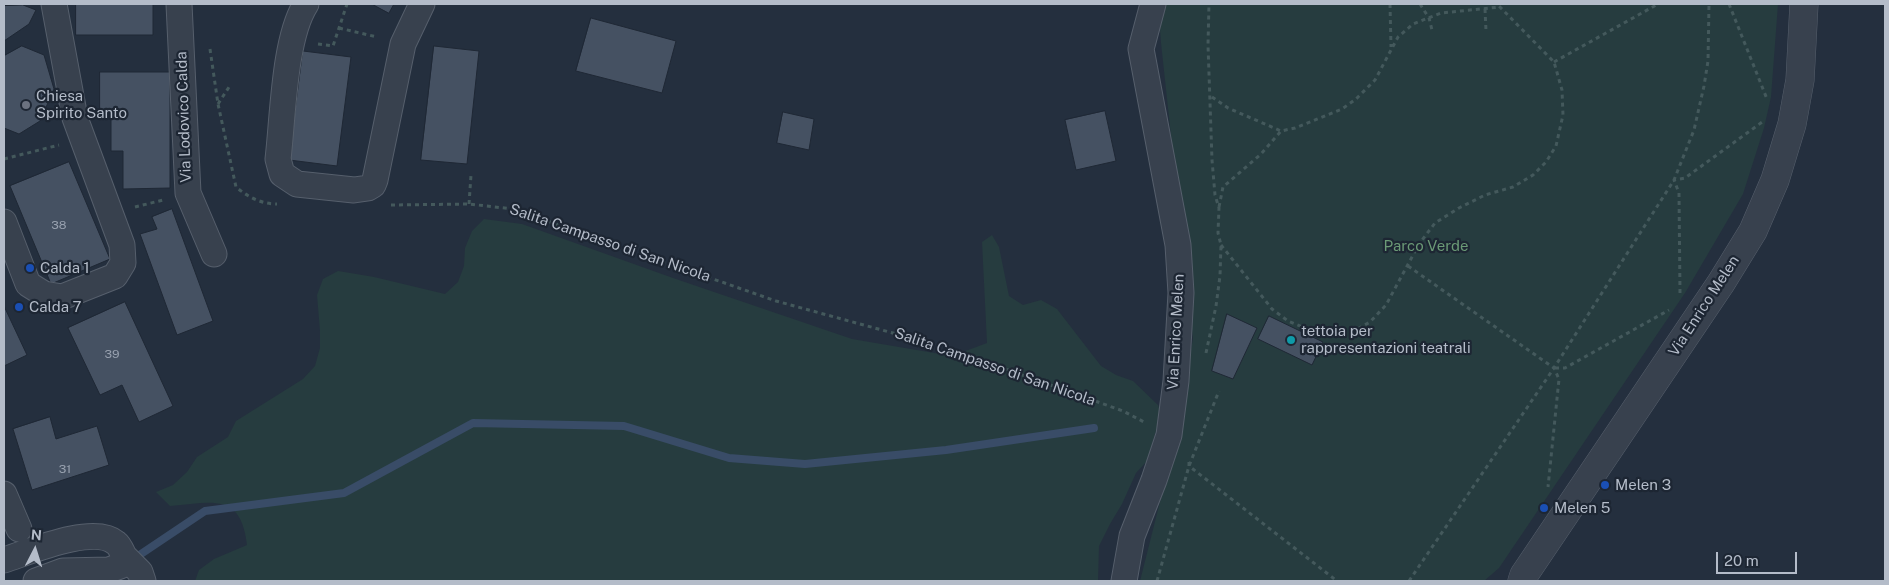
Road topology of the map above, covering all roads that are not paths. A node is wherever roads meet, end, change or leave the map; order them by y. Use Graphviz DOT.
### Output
graph roads {
  1 [pos="54,4"];
  2 [pos="180,4"];
  3 [pos="306,4"];
  4 [pos="422,4"];
  5 [pos="1152,4"];
  6 [pos="1804,4"];
  7 [pos="4,222"];
  8 [pos="214,254"];
  9 [pos="4,494"];
  10 [pos="19,529"];
  11 [pos="124,556"];
  12 [pos="4,560"];
  13 [pos="1520,579"];
  14 [pos="36,581"];
  15 [pos="143,581"];
  16 [pos="1124,581"];
  1 -- 7 [label="street"];
  2 -- 8 [label="street, Via Lodovico Calda"];
  3 -- 4 [label="street"];
  5 -- 16 [label="street, Via Enrico Melen"];
  6 -- 13 [label="street, Via Enrico Melen"];
  9 -- 10 [label="street"];
  11 -- 12 [label="street"];
  11 -- 14 [label="street"];
  11 -- 15 [label="street"];
}
